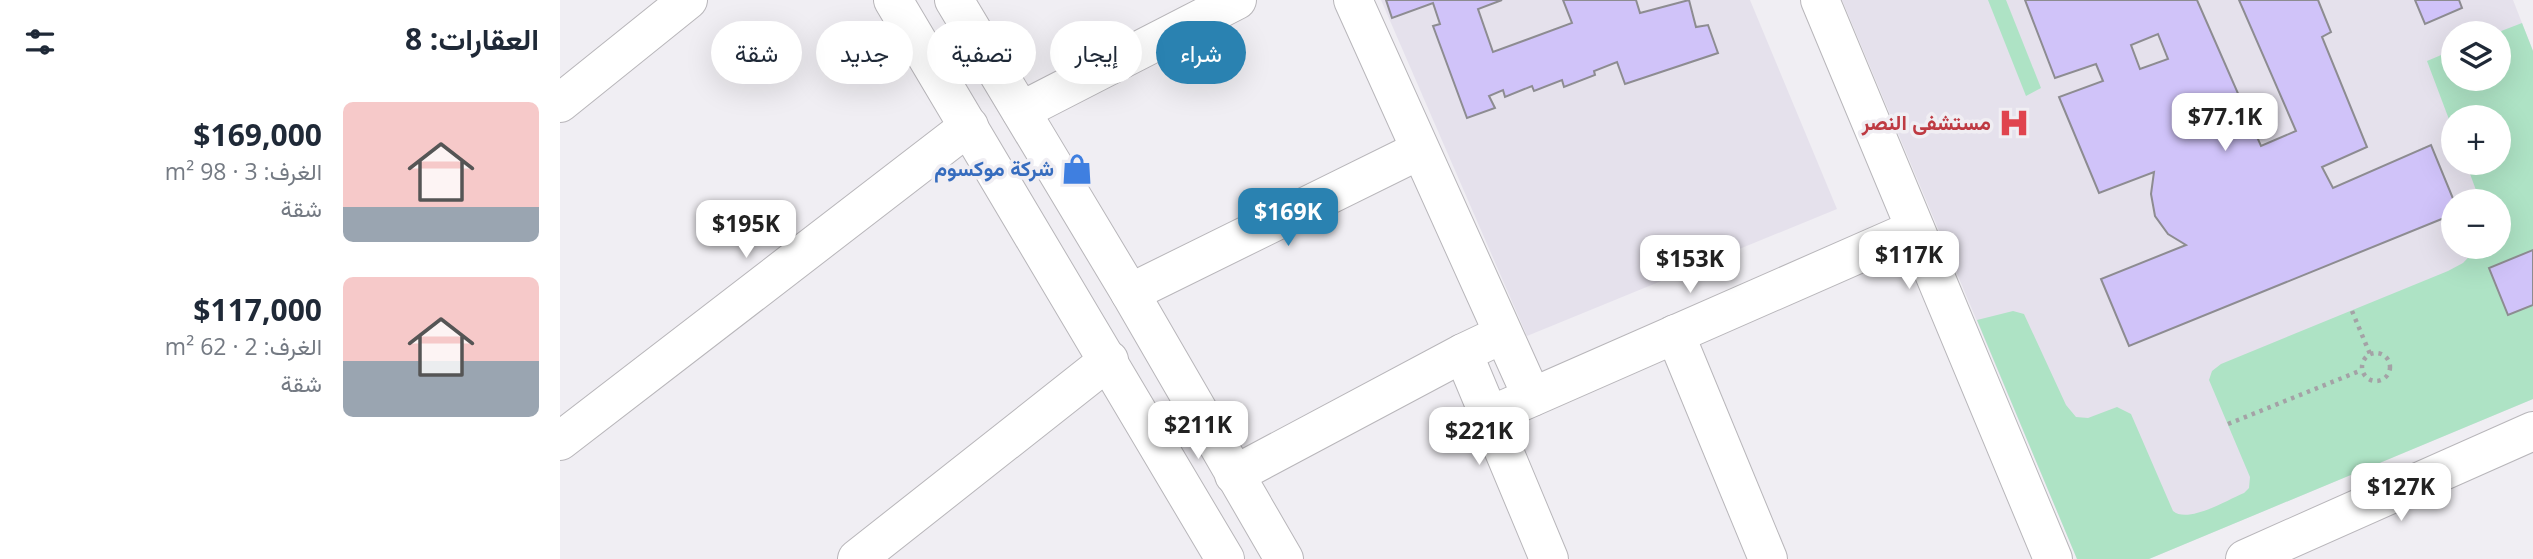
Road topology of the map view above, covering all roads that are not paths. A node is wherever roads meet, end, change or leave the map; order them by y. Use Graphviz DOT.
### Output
graph roads {
  1 [pos="688,0"];
  2 [pos="892,0"];
  3 [pos="954,0"];
  4 [pos="1237,0"];
  5 [pos="1353,0"];
  6 [pos="1820,0"];
  7 [pos="560,103"];
  8 [pos="1021,111"];
  9 [pos="969,126"];
  10 [pos="1420,150"];
  11 [pos="1915,229"];
  12 [pos="1130,293"];
  13 [pos="1503,334"];
  14 [pos="1675,334"];
  15 [pos="1463,353"];
  16 [pos="1109,360"];
  17 [pos="1532,397"];
  18 [pos="1489,416"];
  19 [pos="2533,430"];
  20 [pos="560,442"];
  21 [pos="1234,475"];
  22 [pos="1190,499"];
  23 [pos="2254,557"];
  24 [pos="857,559"];
  25 [pos="1225,559"];
  26 [pos="1284,559"];
  27 [pos="1549,559"];
  28 [pos="1768,559"];
  29 [pos="2053,559"];
  1 -- 7 [label="street"];
  2 -- 9 [label="street"];
  3 -- 8 [label="street"];
  4 -- 8 [label="street"];
  5 -- 10 [label="street"];
  6 -- 11 [label="street"];
  8 -- 12 [label="street"];
  9 -- 16 [label="street"];
  9 -- 20 [label="street"];
  10 -- 12 [label="street"];
  10 -- 13 [label="street"];
  11 -- 14 [label="street"];
  11 -- 29 [label="street"];
  12 -- 21 [label="street"];
  13 -- 15 [label="street"];
  13 -- 17 [label="street"];
  14 -- 17 [label="street"];
  14 -- 28 [label="street"];
  15 -- 18 [label="street"];
  15 -- 21 [label="street"];
  16 -- 22 [label="street"];
  16 -- 24 [label="street"];
  17 -- 18 [label="street"];
  18 -- 27 [label="street"];
  19 -- 23 [label="street"];
  21 -- 22 [label="street"];
  21 -- 26 [label="street"];
  22 -- 25 [label="street"];
}
